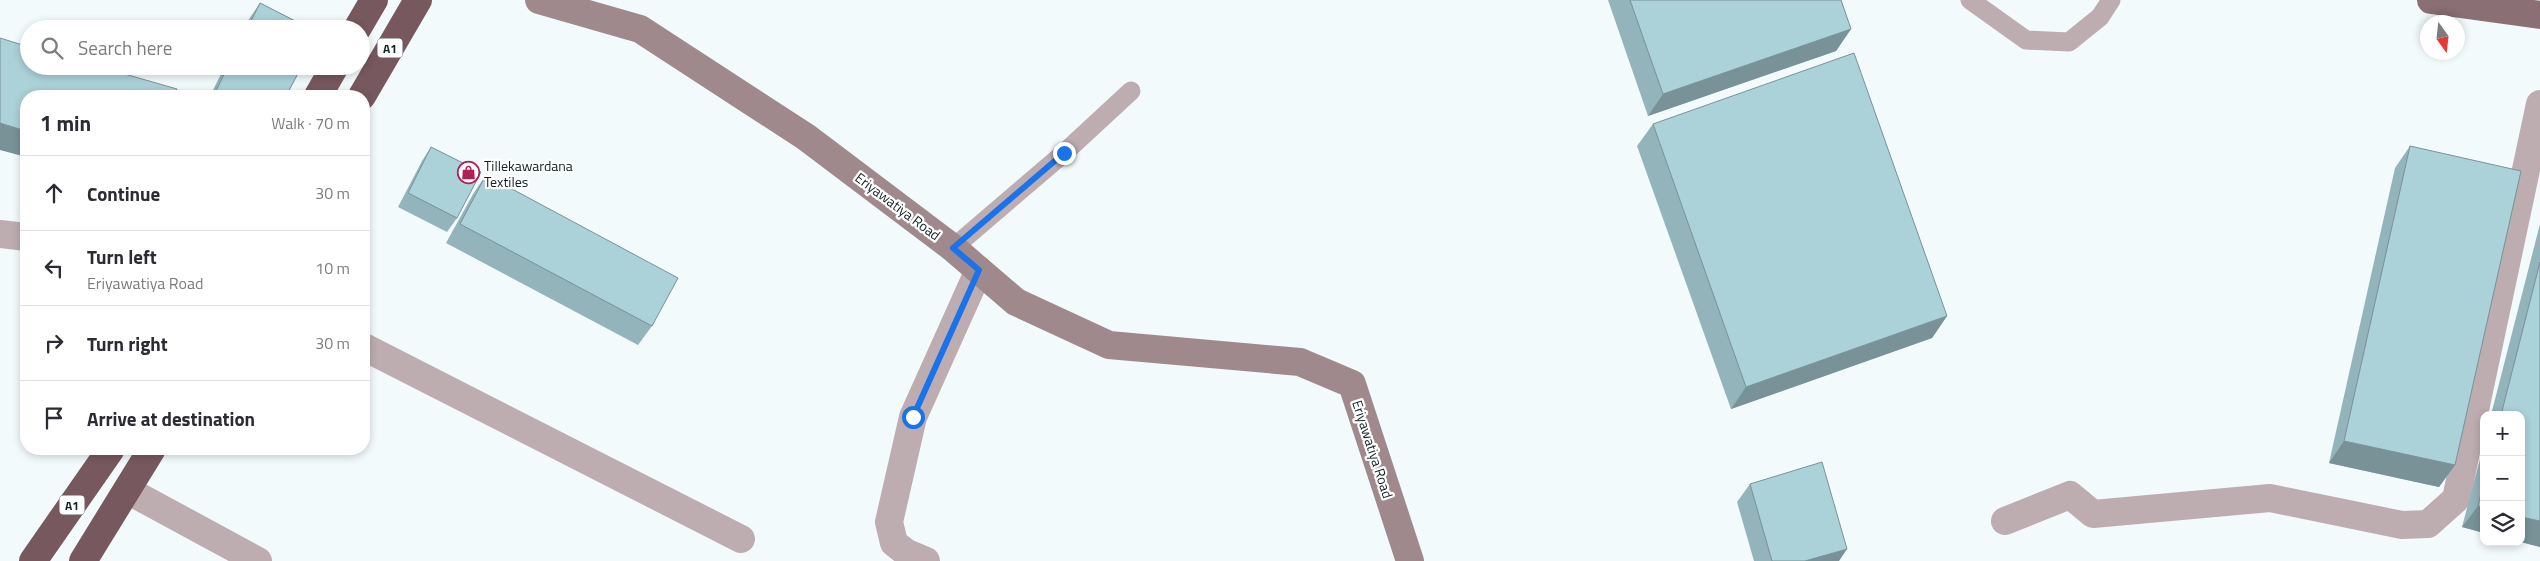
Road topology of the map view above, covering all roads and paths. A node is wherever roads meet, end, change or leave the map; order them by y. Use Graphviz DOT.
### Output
graph roads {
  1 [pos="374,0"];
  2 [pos="418,0"];
  3 [pos="539,0"];
  4 [pos="1970,0"];
  5 [pos="2111,0"];
  6 [pos="2431,0"];
  7 [pos="2540,15"];
  8 [pos="362,20"];
  9 [pos="331,75"];
  10 [pos="322,90"];
  11 [pos="366,90"];
  12 [pos="1132,91"];
  13 [pos="2540,104"];
  14 [pos="0,234"];
  15 [pos="20,236"];
  16 [pos="953,248"];
  17 [pos="979,270"];
  18 [pos="370,350"];
  19 [pos="107,455"];
  20 [pos="148,455"];
  21 [pos="126,490"];
  22 [pos="2005,520"];
  23 [pos="741,539"];
  24 [pos="33,561"];
  25 [pos="83,561"];
  26 [pos="258,561"];
  27 [pos="926,561"];
  28 [pos="1410,561"];
  1 -- 8 [label="highway"];
  2 -- 11 [label="highway, A1"];
  3 -- 16 [label="street, Eriyawatiya Road"];
  4 -- 5 [label="lane"];
  6 -- 7 [label="main road"];
  9 -- 10 [label="highway"];
  12 -- 16 [label="lane"];
  13 -- 22 [label="street"];
  14 -- 15 [label="street"];
  16 -- 17 [label="street, Eriyawatiya Road"];
  17 -- 27 [label="street"];
  17 -- 28 [label="street, Eriyawatiya Road"];
  18 -- 23 [label="street"];
  19 -- 24 [label="highway, A1"];
  20 -- 21 [label="highway"];
  21 -- 25 [label="highway"];
  21 -- 26 [label="street"];
}
